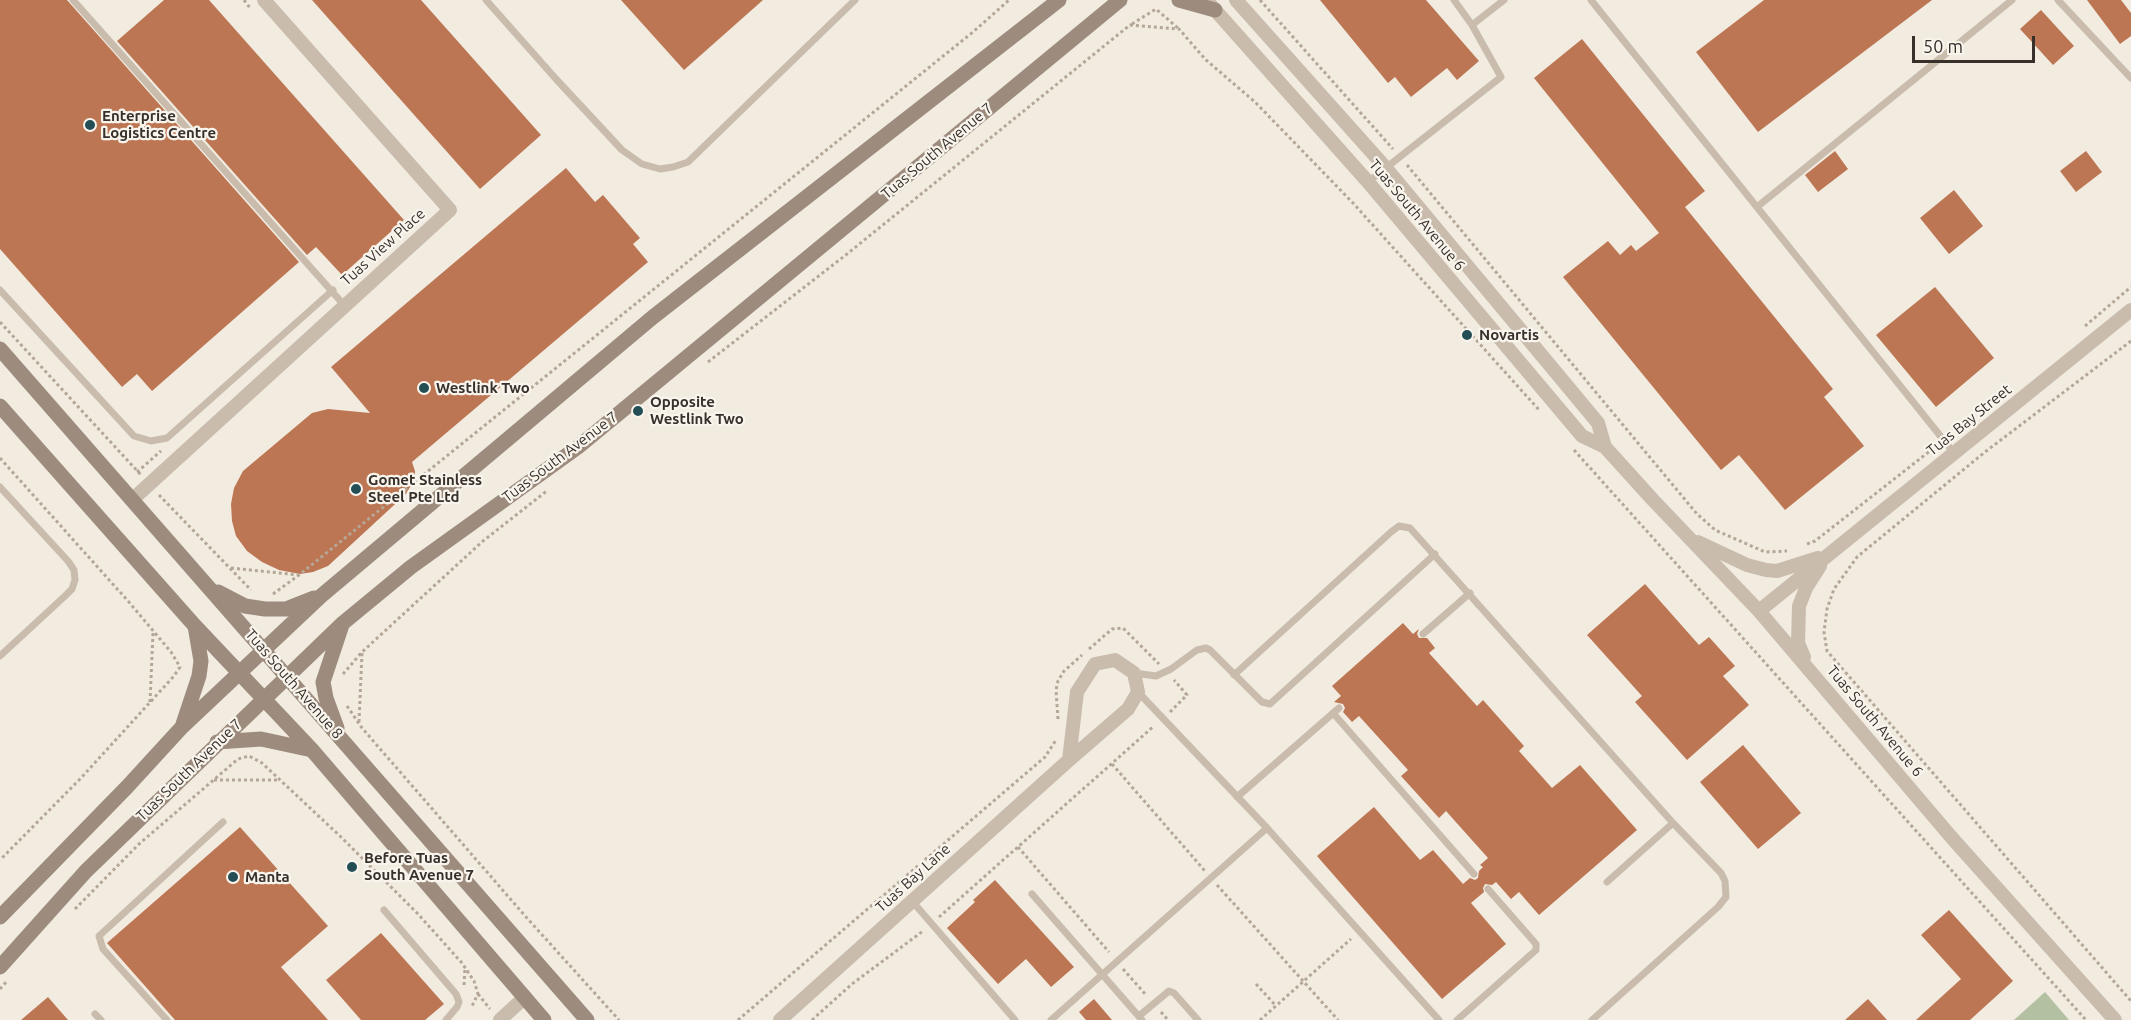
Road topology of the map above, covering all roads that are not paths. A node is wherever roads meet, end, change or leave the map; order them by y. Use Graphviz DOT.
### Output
graph roads {
  1 [pos="73,0"];
  2 [pos="264,0"];
  3 [pos="486,0"];
  4 [pos="855,0"];
  5 [pos="1059,0"];
  6 [pos="1120,0"];
  7 [pos="1179,0"];
  8 [pos="1236,0"];
  9 [pos="1454,0"];
  10 [pos="1504,0"];
  11 [pos="1592,0"];
  12 [pos="2012,0"];
  13 [pos="2058,0"];
  14 [pos="1210,5"];
  15 [pos="1472,25"];
  16 [pos="2131,78"];
  17 [pos="1385,167"];
  18 [pos="1368,182"];
  19 [pos="1757,207"];
  20 [pos="0,290"];
  21 [pos="333,290"];
  22 [pos="344,304"];
  23 [pos="2131,310"];
  24 [pos="0,349"];
  25 [pos="0,406"];
  26 [pos="1605,447"];
  27 [pos="1954,453"];
  28 [pos="0,487"];
  29 [pos="133,499"];
  30 [pos="1691,539"];
  31 [pos="1435,554"];
  32 [pos="1828,555"];
  33 [pos="210,588"];
  34 [pos="1470,593"];
  35 [pos="321,596"];
  36 [pos="1759,611"];
  37 [pos="344,623"];
  38 [pos="195,626"];
  39 [pos="1423,634"];
  40 [pos="264,651"];
  41 [pos="0,656"];
  42 [pos="1809,668"];
  43 [pos="1134,673"];
  44 [pos="240,674"];
  45 [pos="1234,675"];
  46 [pos="287,676"];
  47 [pos="1138,692"];
  48 [pos="264,698"];
  49 [pos="182,727"];
  50 [pos="342,741"];
  51 [pos="217,742"];
  52 [pos="312,750"];
  53 [pos="1069,760"];
  54 [pos="1237,797"];
  55 [pos="223,822"];
  56 [pos="1673,824"];
  57 [pos="1267,828"];
  58 [pos="1474,874"];
  59 [pos="1607,882"];
  60 [pos="1488,889"];
  61 [pos="1032,894"];
  62 [pos="912,901"];
  63 [pos="384,910"];
  64 [pos="0,917"];
  65 [pos="4,974"];
  66 [pos="1102,974"];
  67 [pos="525,998"];
  68 [pos="496,1016"];
  69 [pos="1140,1018"];
  70 [pos="784,1019"];
  71 [pos="167,1020"];
  72 [pos="446,1020"];
  73 [pos="544,1020"];
  74 [pos="587,1020"];
  75 [pos="1014,1020"];
  76 [pos="1051,1020"];
  77 [pos="1198,1020"];
  78 [pos="1439,1020"];
  79 [pos="1457,1020"];
  80 [pos="1592,1020"];
  81 [pos="2115,1020"];
  1 -- 21 [label="lane"];
  2 -- 22 [label="street, Tuas View Place"];
  3 -- 4 [label="lane"];
  5 -- 35 [label="street, Tuas South Avenue 7"];
  6 -- 37 [label="street, Tuas South Avenue 7"];
  7 -- 14 [label="street"];
  8 -- 17 [label="street, Tuas South Avenue 6"];
  9 -- 15 [label="lane"];
  10 -- 15 [label="lane"];
  11 -- 19 [label="lane"];
  12 -- 19 [label="lane"];
  13 -- 16 [label="lane"];
  14 -- 18 [label="street, Tuas South Avenue 6"];
  15 -- 17 [label="lane"];
  17 -- 18 [label="lane"];
  17 -- 26 [label="street, Tuas South Avenue 6"];
  18 -- 26 [label="street, Tuas South Avenue 6"];
  19 -- 27 [label="lane"];
  20 -- 21 [label="lane"];
  21 -- 22 [label="lane"];
  22 -- 29 [label="street, Tuas View Place"];
  23 -- 27 [label="street, Tuas Bay Street"];
  24 -- 29 [label="street, Tuas South Avenue 8"];
  25 -- 38 [label="street, Tuas South Avenue 8"];
  26 -- 30 [label="street, Tuas South Avenue 6"];
  27 -- 32 [label="street, Tuas Bay Street"];
  28 -- 41 [label="lane"];
  29 -- 33 [label="street, Tuas South Avenue 8"];
  30 -- 32 [label="street, Tuas Bay Street"];
  30 -- 36 [label="street, Tuas South Avenue 6"];
  31 -- 34 [label="lane"];
  31 -- 45 [label="lane"];
  31 -- 45 [label="lane"];
  32 -- 36 [label="street, Tuas Bay Street"];
  32 -- 42 [label="street, Tuas Bay Street"];
  33 -- 35 [label="street"];
  33 -- 40 [label="street, Tuas South Avenue 8"];
  34 -- 39 [label="lane"];
  34 -- 56 [label="lane"];
  35 -- 40 [label="street, Tuas South Avenue 7"];
  36 -- 42 [label="street, Tuas South Avenue 6"];
  37 -- 46 [label="street, Tuas South Avenue 7"];
  37 -- 50 [label="street"];
  38 -- 44 [label="street, Tuas South Avenue 8"];
  38 -- 49 [label="street"];
  40 -- 44 [label="street, Tuas South Avenue 7"];
  40 -- 46 [label="street, Tuas South Avenue 8"];
  42 -- 81 [label="street, Tuas South Avenue 6"];
  43 -- 45 [label="lane"];
  43 -- 47 [label="street"];
  43 -- 53 [label="street"];
  44 -- 48 [label="street, Tuas South Avenue 8"];
  44 -- 49 [label="street, Tuas South Avenue 7"];
  46 -- 48 [label="street, Tuas South Avenue 7"];
  46 -- 50 [label="street, Tuas South Avenue 8"];
  47 -- 53 [label="street, Tuas Bay Lane"];
  47 -- 54 [label="lane"];
  48 -- 51 [label="street, Tuas South Avenue 7"];
  48 -- 52 [label="street, Tuas South Avenue 8"];
  49 -- 64 [label="street, Tuas South Avenue 7"];
  50 -- 74 [label="street, Tuas South Avenue 8"];
  51 -- 52 [label="street"];
  51 -- 65 [label="street, Tuas South Avenue 7"];
  52 -- 67 [label="street, Tuas South Avenue 8"];
  53 -- 62 [label="street, Tuas Bay Lane"];
  54 -- 57 [label="lane"];
  54 -- 58 [label="lane"];
  55 -- 71 [label="lane"];
  56 -- 59 [label="lane"];
  56 -- 80 [label="lane"];
  57 -- 66 [label="lane"];
  57 -- 78 [label="lane"];
  60 -- 79 [label="lane"];
  61 -- 66 [label="lane"];
  62 -- 70 [label="street, Tuas Bay Lane"];
  62 -- 75 [label="lane"];
  63 -- 72 [label="lane"];
  66 -- 69 [label="lane"];
  66 -- 76 [label="lane"];
  67 -- 68 [label="street"];
  67 -- 73 [label="street, Tuas South Avenue 8"];
  69 -- 77 [label="lane"];
}
